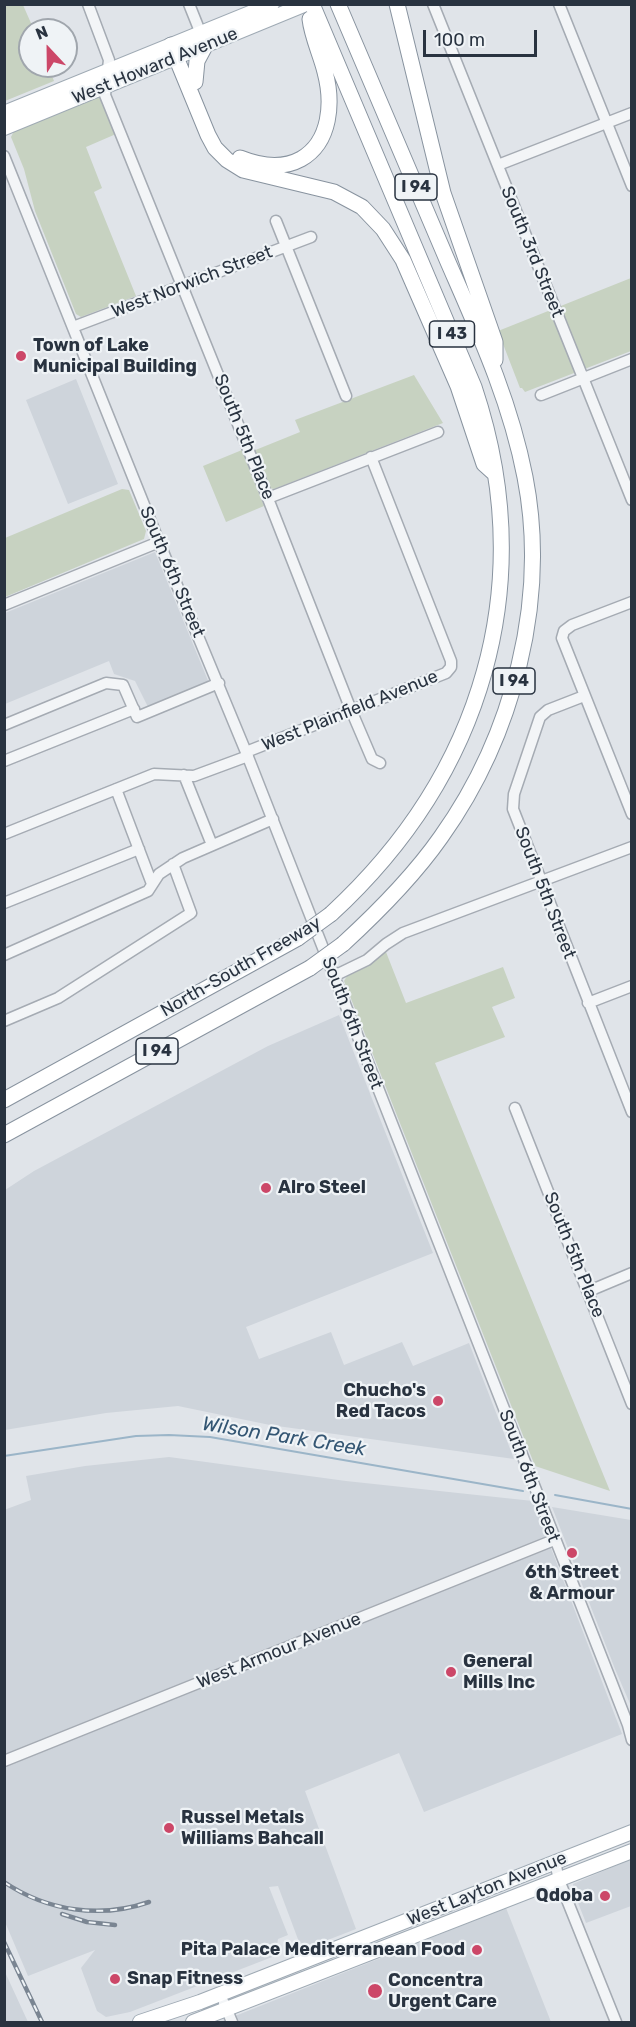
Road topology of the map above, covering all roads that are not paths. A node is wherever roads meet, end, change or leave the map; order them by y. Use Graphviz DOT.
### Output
graph roads {
  1 [pos="88,4"];
  2 [pos="189,4"];
  3 [pos="273,4"];
  4 [pos="309,4"];
  5 [pos="338,4"];
  6 [pos="397,4"];
  7 [pos="433,4"];
  8 [pos="559,4"];
  9 [pos="203,40"];
  10 [pos="177,50"];
  11 [pos="108,70"];
  12 [pos="195,82"];
  13 [pos="106,86"];
  14 [pos="4,113"];
  15 [pos="632,113"];
  16 [pos="607,123"];
  17 [pos="4,128"];
  18 [pos="4,156"];
  19 [pos="498,165"];
  20 [pos="632,186"];
  21 [pos="395,199"];
  22 [pos="276,220"];
  23 [pos="311,237"];
  24 [pos="286,246"];
  25 [pos="183,286"];
  26 [pos="73,327"];
  27 [pos="632,359"];
  28 [pos="495,369"];
  29 [pos="583,378"];
  30 [pos="541,395"];
  31 [pos="346,396"];
  32 [pos="438,432"];
  33 [pos="371,457"];
  34 [pos="494,473"];
  35 [pos="268,498"];
  36 [pos="632,500"];
  37 [pos="159,542"];
  38 [pos="632,602"];
  39 [pos="4,605"];
  40 [pos="219,683"];
  41 [pos="584,696"];
  42 [pos="134,709"];
  43 [pos="351,710"];
  44 [pos="4,725"];
  45 [pos="247,754"];
  46 [pos="4,761"];
  47 [pos="380,763"];
  48 [pos="184,776"];
  49 [pos="116,789"];
  50 [pos="632,814"];
  51 [pos="273,819"];
  52 [pos="4,834"];
  53 [pos="212,845"];
  54 [pos="632,847"];
  55 [pos="140,849"];
  56 [pos="173,864"];
  57 [pos="540,882"];
  58 [pos="152,884"];
  59 [pos="4,903"];
  60 [pos="4,955"];
  61 [pos="334,976"];
  62 [pos="632,986"];
  63 [pos="588,1003"];
  64 [pos="4,1021"];
  65 [pos="4,1100"];
  66 [pos="515,1108"];
  67 [pos="632,1112"];
  68 [pos="4,1135"];
  69 [pos="632,1273"];
  70 [pos="589,1291"];
  71 [pos="632,1404"];
  72 [pos="554,1540"];
  73 [pos="630,1728"];
  74 [pos="632,1740"];
  75 [pos="4,1761"];
  76 [pos="632,1832"];
  77 [pos="632,1851"];
  78 [pos="555,1862"];
  79 [pos="559,1880"];
  80 [pos="220,1994"];
  81 [pos="229,2017"];
  82 [pos="140,2022"];
  83 [pos="193,2022"];
  84 [pos="616,2022"];
  1 -- 11 [label="street, South 5th Place"];
  2 -- 9 [label="street"];
  3 -- 9 [label="main road, West Howard Avenue"];
  4 -- 9 [label="main road, West Howard Avenue"];
  4 -- 12 [label="highway"];
  4 -- 21 [label="highway, North-South Freeway / I 94"];
  5 -- 28 [label="highway, North-South Freeway / I 94"];
  6 -- 28 [label="highway"];
  7 -- 19 [label="street, South 3rd Street"];
  8 -- 16 [label="street"];
  9 -- 10 [label="main road, West Howard Avenue"];
  9 -- 12 [label="highway"];
  10 -- 11 [label="main road, West Howard Avenue"];
  10 -- 12 [label="highway"];
  10 -- 13 [label="main road, West Howard Avenue"];
  10 -- 34 [label="highway"];
  11 -- 13 [label="street, South 5th Place"];
  11 -- 14 [label="main road, West Howard Avenue"];
  13 -- 17 [label="main road, West Howard Avenue"];
  13 -- 25 [label="street, South 5th Place"];
  15 -- 16 [label="street"];
  16 -- 19 [label="street"];
  16 -- 20 [label="street"];
  18 -- 26 [label="street, South 6th Street"];
  19 -- 29 [label="street, South 3rd Street"];
  21 -- 34 [label="highway, North-South Freeway / I 43"];
  22 -- 24 [label="street"];
  23 -- 24 [label="street, West Norwich Street"];
  24 -- 25 [label="street, West Norwich Street"];
  24 -- 31 [label="street"];
  25 -- 26 [label="street, West Norwich Street"];
  25 -- 35 [label="street, South 5th Place"];
  26 -- 37 [label="street, South 6th Street"];
  27 -- 29 [label="street"];
  28 -- 68 [label="highway, North-South Freeway / I 94, bridge"];
  29 -- 30 [label="street"];
  29 -- 36 [label="street, South 3rd Street"];
  32 -- 33 [label="street"];
  33 -- 35 [label="street"];
  33 -- 43 [label="street, West Plainfield Avenue"];
  34 -- 65 [label="highway, North-South Freeway / I 94, bridge"];
  35 -- 43 [label="street, South 5th Place"];
  37 -- 39 [label="street"];
  37 -- 40 [label="street, South 6th Street"];
  38 -- 41 [label="street"];
  40 -- 42 [label="street"];
  40 -- 45 [label="street, South 6th Street"];
  41 -- 50 [label="street"];
  41 -- 57 [label="street, South 5th Street"];
  42 -- 44 [label="street"];
  42 -- 46 [label="street"];
  43 -- 45 [label="street, West Plainfield Avenue"];
  43 -- 47 [label="street, South 5th Place"];
  45 -- 48 [label="street, West Plainfield Avenue"];
  45 -- 51 [label="street, South 6th Street"];
  48 -- 49 [label="street, West Plainfield Avenue"];
  48 -- 53 [label="street"];
  49 -- 52 [label="street, West Plainfield Avenue"];
  49 -- 55 [label="street"];
  51 -- 53 [label="street"];
  51 -- 61 [label="street, South 6th Street"];
  53 -- 56 [label="street"];
  54 -- 57 [label="street"];
  55 -- 58 [label="street"];
  55 -- 59 [label="street"];
  56 -- 58 [label="street"];
  56 -- 64 [label="street"];
  57 -- 61 [label="street"];
  57 -- 63 [label="street, South 5th Street"];
  58 -- 60 [label="street"];
  61 -- 72 [label="street, South 6th Street"];
  62 -- 63 [label="street"];
  63 -- 67 [label="street, South 5th Street"];
  66 -- 70 [label="street, South 5th Place"];
  69 -- 70 [label="street"];
  70 -- 71 [label="street, South 5th Place"];
  72 -- 73 [label="street, South 6th Street"];
  72 -- 75 [label="street, West Armour Avenue"];
  73 -- 74 [label="street, South 6th Street"];
  76 -- 78 [label="main road, West Layton Avenue"];
  77 -- 79 [label="main road, West Layton Avenue"];
  78 -- 79 [label="street"];
  78 -- 80 [label="main road, West Layton Avenue"];
  79 -- 81 [label="main road, West Layton Avenue"];
  79 -- 84 [label="street"];
  80 -- 81 [label="street"];
  80 -- 82 [label="main road, West Layton Avenue"];
  81 -- 83 [label="main road, West Layton Avenue"];
}
